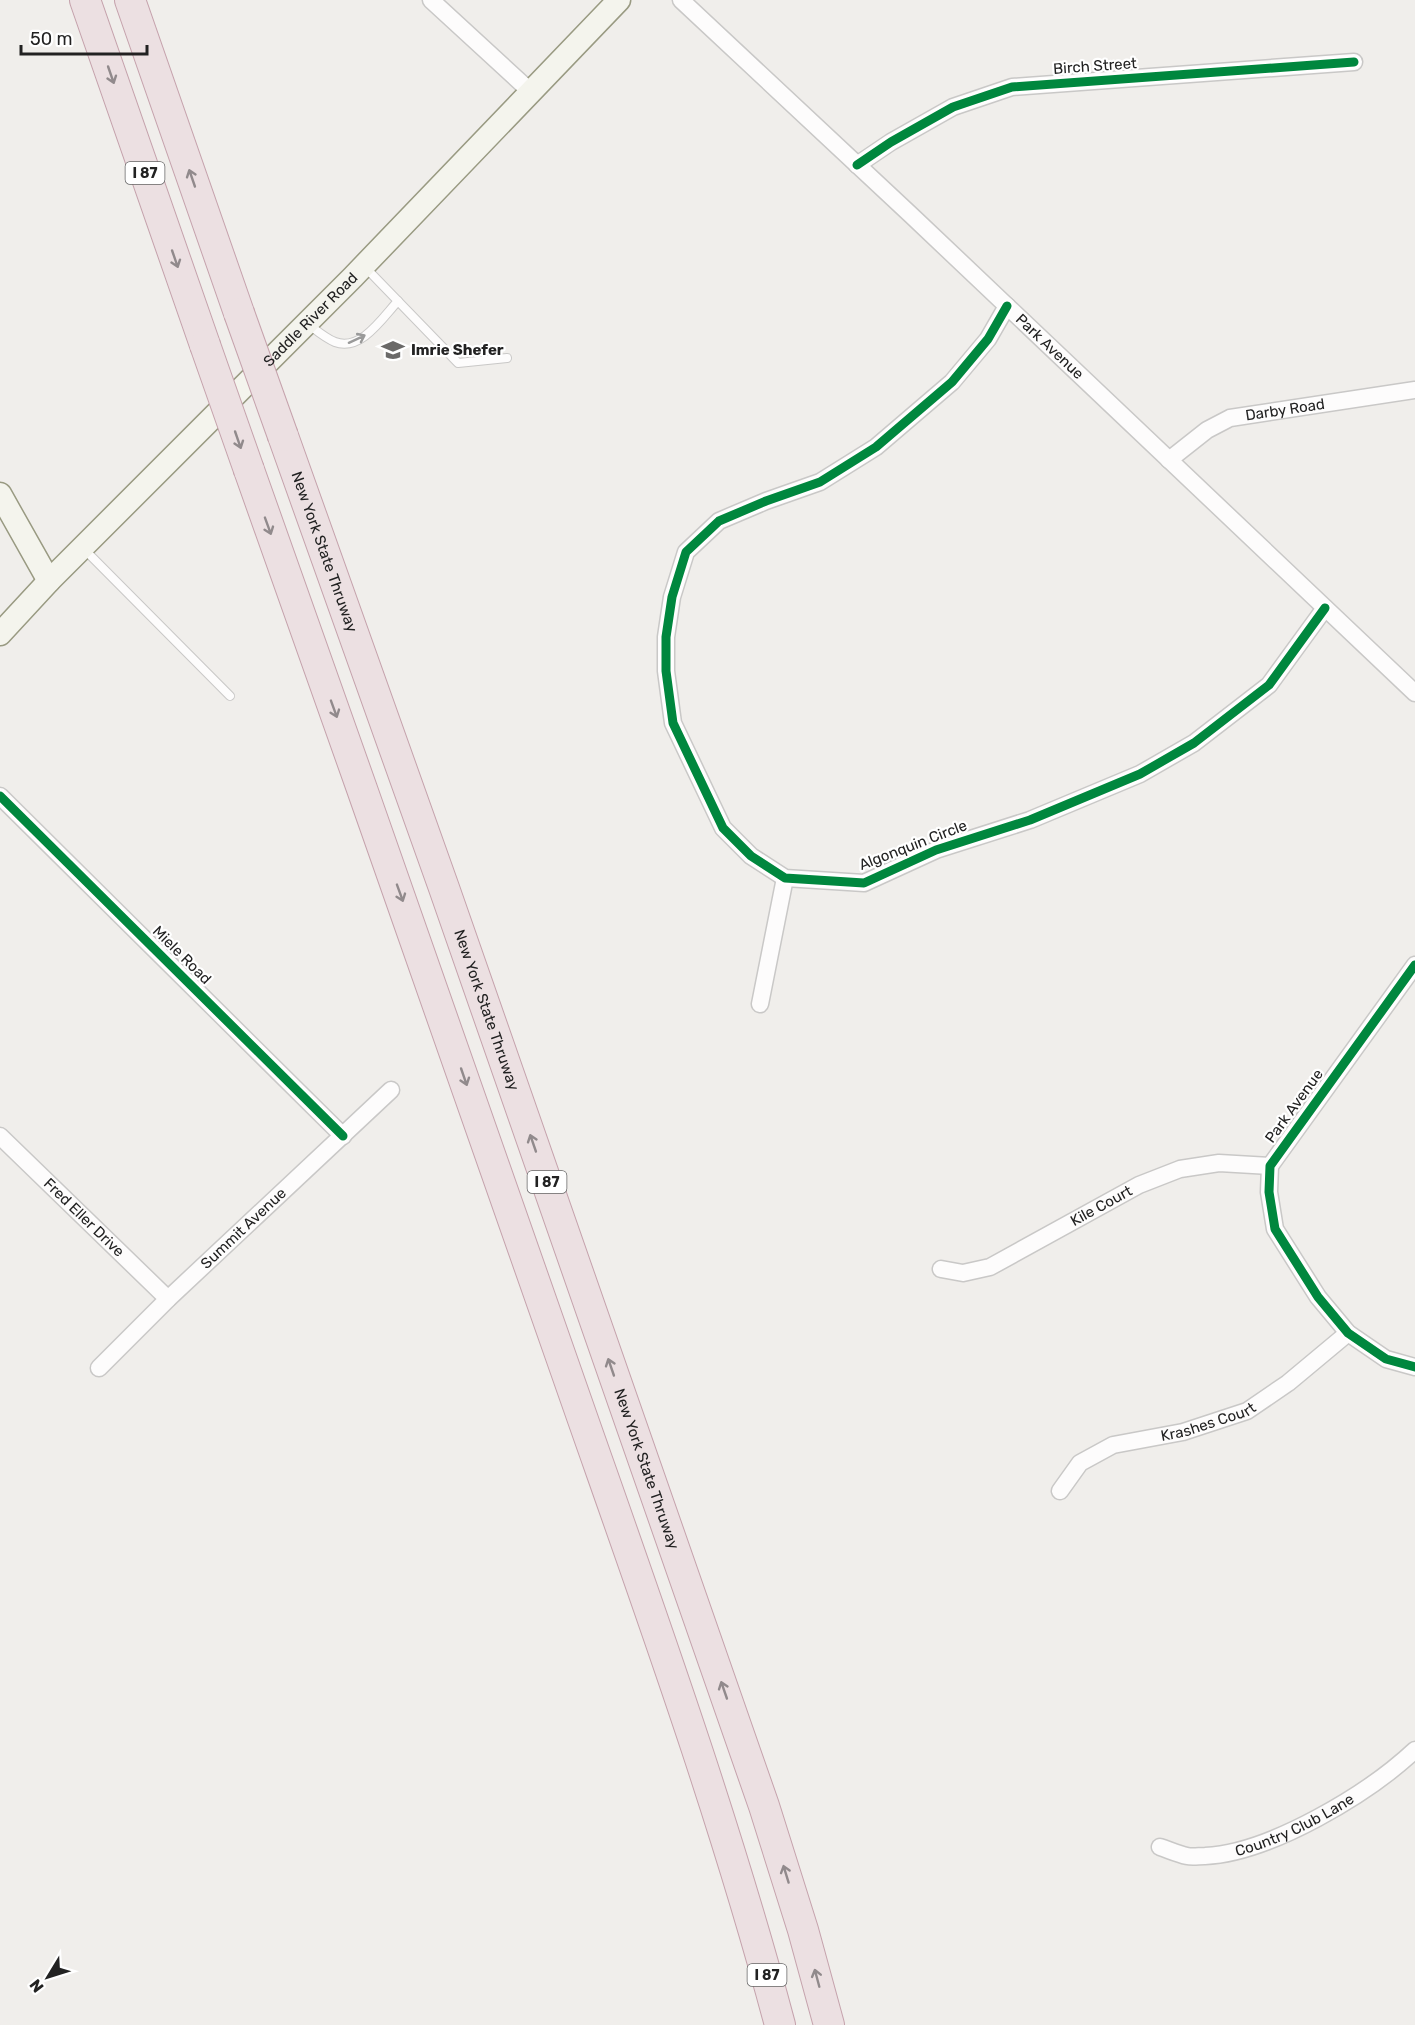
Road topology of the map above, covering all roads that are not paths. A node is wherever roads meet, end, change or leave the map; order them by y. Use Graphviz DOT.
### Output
graph roads {
  1 [pos="85,0"];
  2 [pos="129,0"];
  3 [pos="431,0"];
  4 [pos="620,0"];
  5 [pos="681,0"];
  6 [pos="1354,62"];
  7 [pos="531,92"];
  8 [pos="857,165"];
  9 [pos="364,266"];
  10 [pos="398,301"];
  11 [pos="1007,306"];
  12 [pos="307,323"];
  13 [pos="507,358"];
  14 [pos="1415,390"];
  15 [pos="1169,460"];
  16 [pos="0,494"];
  17 [pos="83,548"];
  18 [pos="49,582"];
  19 [pos="1325,608"];
  20 [pos="0,634"];
  21 [pos="1415,693"];
  22 [pos="230,696"];
  23 [pos="0,796"];
  24 [pos="785,878"];
  25 [pos="1415,965"];
  26 [pos="760,1004"];
  27 [pos="391,1090"];
  28 [pos="0,1136"];
  29 [pos="343,1136"];
  30 [pos="1270,1166"];
  31 [pos="940,1269"];
  32 [pos="168,1299"];
  33 [pos="1348,1334"];
  34 [pos="1415,1367"];
  35 [pos="99,1368"];
  36 [pos="1060,1491"];
  37 [pos="1415,1750"];
  38 [pos="1161,1848"];
  39 [pos="780,2025"];
  40 [pos="829,2025"];
  1 -- 39 [label="highway, I 87, one-way, bridge"];
  40 -- 2 [label="highway, New York State Thruway / I 87, one-way, bridge"];
  3 -- 7 [label="street"];
  4 -- 7 [label="main road, Saddle River Road"];
  5 -- 8 [label="street, Park Avenue"];
  6 -- 8 [label="street, Birch Street"];
  7 -- 9 [label="main road, Saddle River Road"];
  8 -- 11 [label="street, Park Avenue"];
  9 -- 10 [label="lane"];
  9 -- 12 [label="main road, Saddle River Road"];
  12 -- 10 [label="lane, one-way"];
  10 -- 13 [label="lane"];
  11 -- 15 [label="street, Park Avenue"];
  11 -- 24 [label="street, Algonquin Circle"];
  12 -- 17 [label="main road, Saddle River Road"];
  14 -- 15 [label="street, Darby Road"];
  15 -- 19 [label="street, Park Avenue"];
  16 -- 18 [label="main road"];
  17 -- 18 [label="main road, Saddle River Road"];
  17 -- 22 [label="lane"];
  18 -- 20 [label="main road, Saddle River Road"];
  19 -- 21 [label="street, Park Avenue"];
  19 -- 24 [label="street, Algonquin Circle"];
  23 -- 29 [label="street, Miele Road"];
  24 -- 26 [label="street"];
  25 -- 30 [label="street, Park Avenue"];
  27 -- 29 [label="street, Summit Avenue"];
  28 -- 32 [label="street, Fred Eller Drive"];
  29 -- 32 [label="street, Summit Avenue"];
  30 -- 31 [label="street, Kile Court"];
  30 -- 33 [label="street, Park Avenue"];
  32 -- 35 [label="street, Summit Avenue"];
  33 -- 34 [label="street, Park Avenue"];
  33 -- 36 [label="street, Krashes Court"];
  37 -- 38 [label="street, Country Club Lane"];
}
